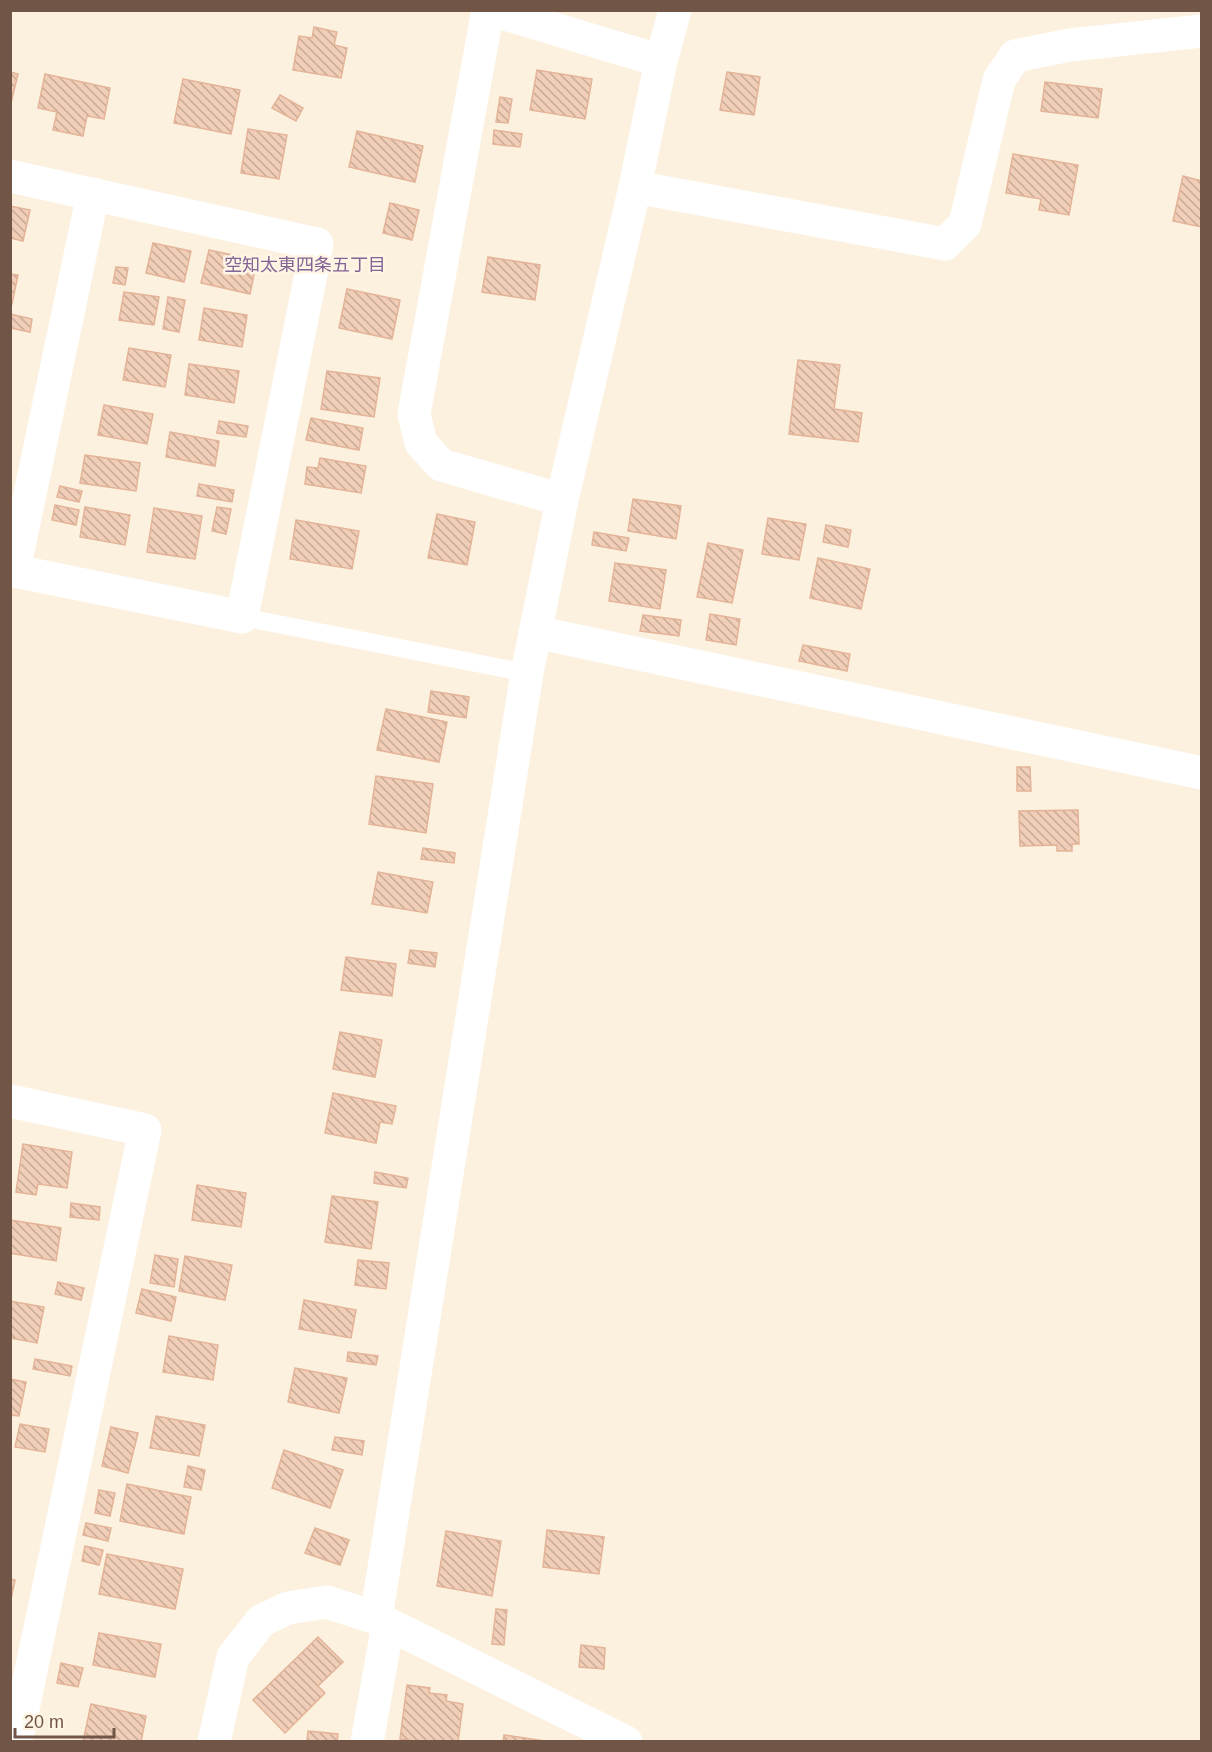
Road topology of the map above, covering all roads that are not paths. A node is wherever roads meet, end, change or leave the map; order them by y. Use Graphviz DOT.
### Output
graph roads {
  1 [pos="490,10"];
  2 [pos="675,10"];
  3 [pos="1202,31"];
  4 [pos="662,61"];
  5 [pos="10,176"];
  6 [pos="635,187"];
  7 [pos="93,194"];
  8 [pos="562,500"];
  9 [pos="12,570"];
  10 [pos="242,617"];
  11 [pos="535,632"];
  12 [pos="527,673"];
  13 [pos="1202,773"];
  14 [pos="10,1101"];
  15 [pos="382,1621"];
  16 [pos="620,1740"];
  17 [pos="16,1742"];
  18 [pos="214,1742"];
  19 [pos="367,1742"];
  1 -- 4 [label="street"];
  1 -- 8 [label="street"];
  2 -- 4 [label="street"];
  3 -- 6 [label="street"];
  4 -- 6 [label="street"];
  5 -- 7 [label="street"];
  6 -- 8 [label="street"];
  7 -- 9 [label="street"];
  7 -- 10 [label="street"];
  8 -- 11 [label="street"];
  9 -- 10 [label="street"];
  10 -- 12 [label="lane"];
  11 -- 12 [label="street"];
  11 -- 13 [label="street"];
  12 -- 15 [label="street"];
  14 -- 17 [label="street"];
  15 -- 16 [label="street"];
  15 -- 18 [label="street"];
  15 -- 19 [label="street"];
}
